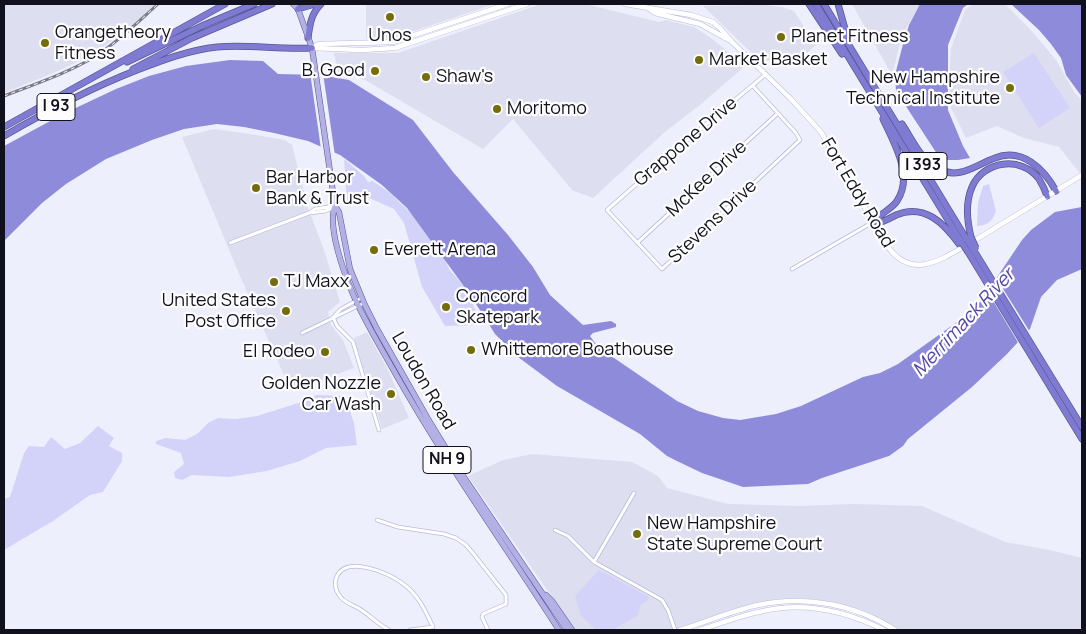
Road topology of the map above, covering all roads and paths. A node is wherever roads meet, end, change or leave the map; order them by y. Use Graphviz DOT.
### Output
graph roads {
  1 [pos="225,4"];
  2 [pos="254,4"];
  3 [pos="272,4"];
  4 [pos="293,4"];
  5 [pos="315,4"];
  6 [pos="321,4"];
  7 [pos="508,4"];
  8 [pos="528,4"];
  9 [pos="625,4"];
  10 [pos="808,4"];
  11 [pos="816,4"];
  12 [pos="824,4"];
  13 [pos="838,4"];
  14 [pos="298,6"];
  15 [pos="308,38"];
  16 [pos="312,48"];
  17 [pos="851,48"];
  18 [pos="766,74"];
  19 [pos="88,80"];
  20 [pos="109,81"];
  21 [pos="862,81"];
  22 [pos="753,86"];
  23 [pos="879,93"];
  24 [pos="875,101"];
  25 [pos="777,114"];
  26 [pos="4,127"];
  27 [pos="4,136"];
  28 [pos="1082,175"];
  29 [pos="1056,191"];
  30 [pos="1047,196"];
  31 [pos="335,206"];
  32 [pos="607,210"];
  33 [pos="874,222"];
  34 [pos="965,241"];
  35 [pos="230,243"];
  36 [pos="638,243"];
  37 [pos="971,251"];
  38 [pos="792,269"];
  39 [pos="360,302"];
  40 [pos="334,316"];
  41 [pos="302,333"];
  42 [pos="1031,350"];
  43 [pos="1082,427"];
  44 [pos="379,430"];
  45 [pos="1082,439"];
  46 [pos="634,493"];
  47 [pos="376,520"];
  48 [pos="555,530"];
  49 [pos="594,562"];
  50 [pos="539,590"];
  51 [pos="433,628"];
  52 [pos="389,630"];
  53 [pos="410,630"];
  54 [pos="488,630"];
  55 [pos="558,630"];
  56 [pos="567,630"];
  57 [pos="572,630"];
  58 [pos="675,630"];
  59 [pos="680,630"];
  60 [pos="700,630"];
  61 [pos="884,630"];
  62 [pos="895,630"];
  1 -- 19 [label="highway"];
  2 -- 19 [label="highway, I 93"];
  3 -- 20 [label="highway, I 93"];
  4 -- 14 [label="main road, Loudon Road / NH 9"];
  5 -- 14 [label="highway"];
  6 -- 15 [label="highway"];
  7 -- 16 [label="street"];
  8 -- 16 [label="street"];
  9 -- 18 [label="street, Fort Eddy Road"];
  10 -- 21 [label="highway"];
  11 -- 21 [label="highway, I 393"];
  12 -- 17 [label="highway, I 393"];
  13 -- 17 [label="highway"];
  14 -- 15 [label="main road, Loudon Road / NH 9"];
  15 -- 16 [label="main road, Loudon Road / NH 9"];
  16 -- 20 [label="highway"];
  16 -- 31 [label="main road, Loudon Road / NH 9"];
  17 -- 23 [label="highway, I 393"];
  18 -- 22 [label="street, Grappone Drive"];
  18 -- 33 [label="street, Fort Eddy Road"];
  19 -- 26 [label="highway, I 93"];
  20 -- 27 [label="highway, I 93"];
  21 -- 24 [label="highway, I 393"];
  22 -- 25 [label="street"];
  22 -- 32 [label="street, Grappone Drive"];
  23 -- 29 [label="highway"];
  23 -- 34 [label="highway, I 393"];
  24 -- 33 [label="highway"];
  24 -- 34 [label="highway, I 393"];
  25 -- 36 [label="street, McKee Drive"];
  25 -- 36 [label="street, Stevens Drive"];
  28 -- 29 [label="street, Fort Eddy Road"];
  29 -- 30 [label="street, Fort Eddy Road"];
  30 -- 33 [label="street, Fort Eddy Road"];
  30 -- 34 [label="highway"];
  31 -- 35 [label="street"];
  31 -- 39 [label="main road, Loudon Road / NH 9"];
  32 -- 36 [label="street, Stevens Drive"];
  33 -- 34 [label="highway"];
  33 -- 38 [label="street"];
  34 -- 37 [label="highway, I 393, bridge"];
  37 -- 42 [label="highway, I 393"];
  37 -- 42 [label="highway, I 393"];
  39 -- 40 [label="street"];
  39 -- 50 [label="main road, Loudon Road / NH 9"];
  39 -- 55 [label="main road, Loudon Road / NH 9"];
  40 -- 41 [label="street"];
  40 -- 44 [label="street"];
  42 -- 43 [label="highway, I 393"];
  42 -- 45 [label="highway, I 393"];
  46 -- 49 [label="street"];
  47 -- 54 [label="street"];
  48 -- 49 [label="street"];
  49 -- 58 [label="street"];
  50 -- 56 [label="main road, Loudon Road / NH 9"];
  50 -- 57 [label="main road"];
  51 -- 52 [label="street"];
  51 -- 53 [label="street"];
  59 -- 62 [label="street"];
  60 -- 61 [label="street"];
}
